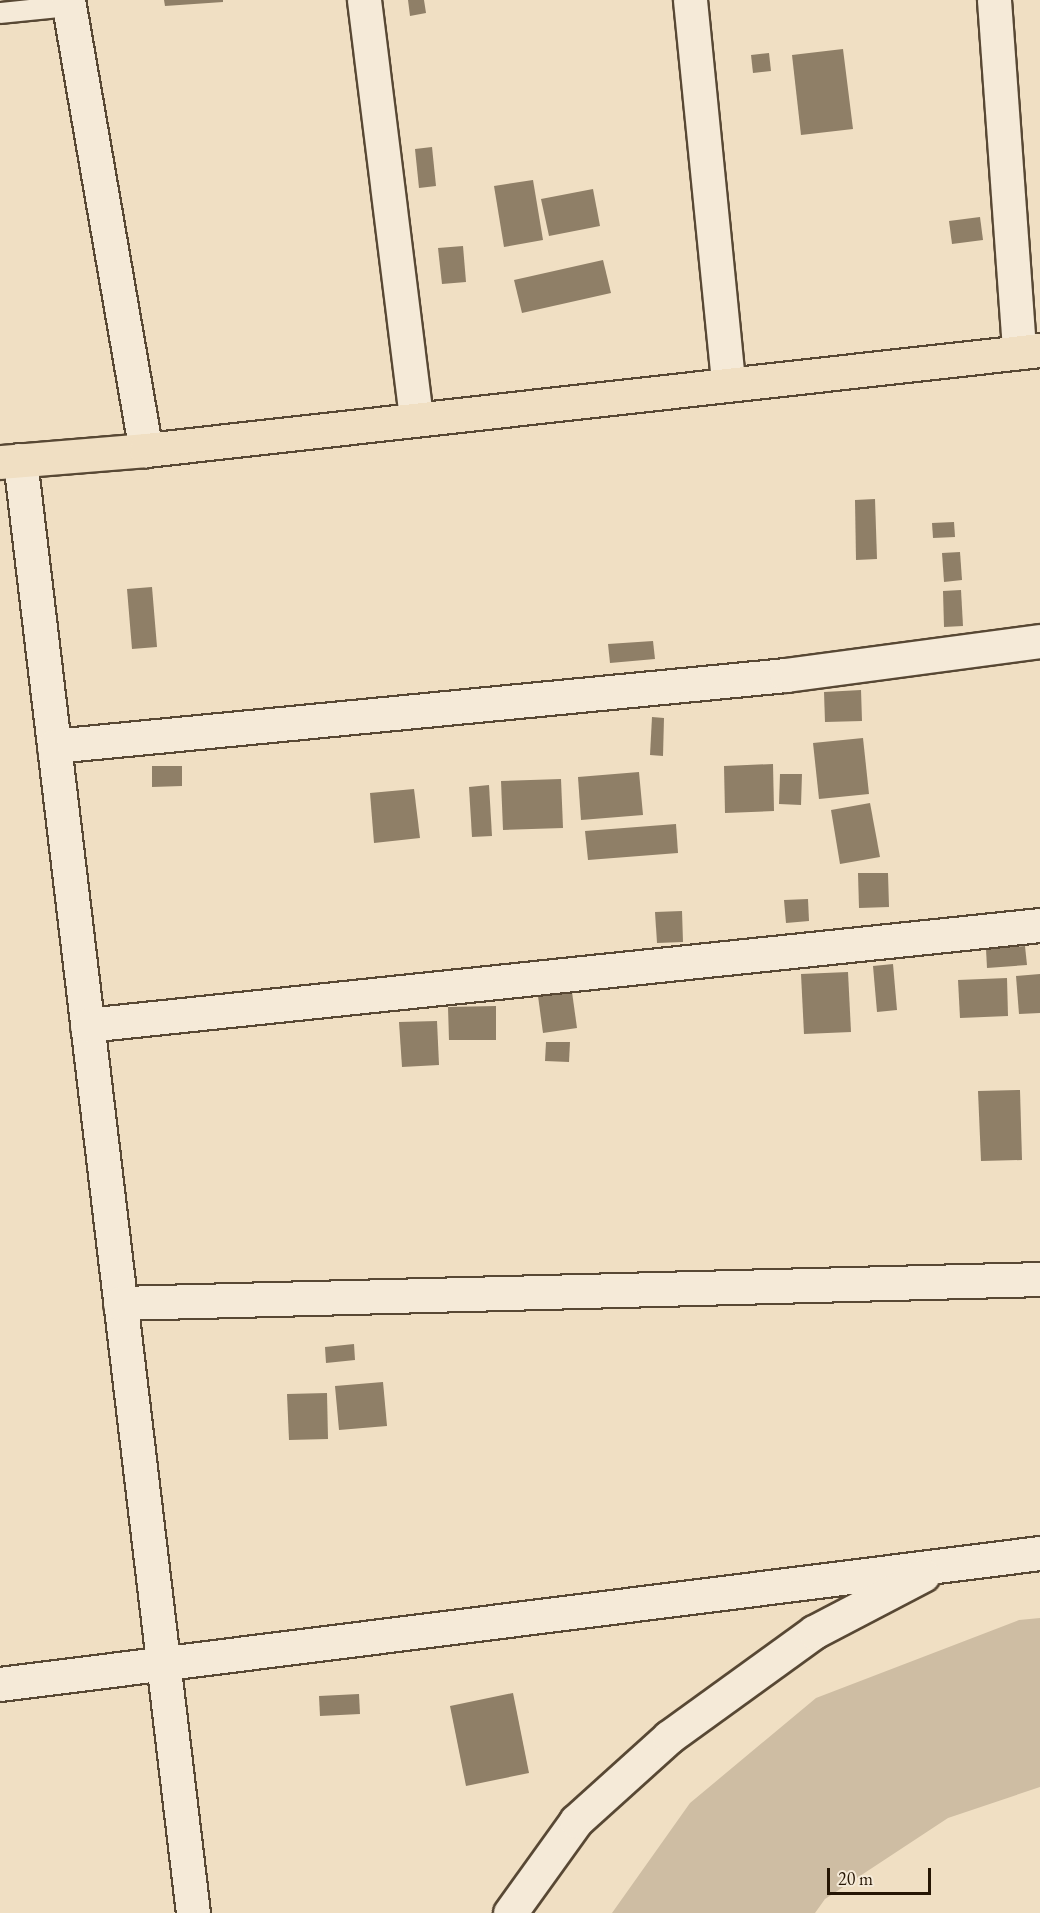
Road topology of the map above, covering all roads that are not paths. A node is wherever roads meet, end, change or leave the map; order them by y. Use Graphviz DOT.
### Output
graph roads {
  1 [pos="364,0"];
  2 [pos="690,0"];
  3 [pos="994,0"];
  4 [pos="69,3"];
  5 [pos="0,13"];
  6 [pos="1029,351"];
  7 [pos="728,383"];
  8 [pos="416,418"];
  9 [pos="146,450"];
  10 [pos="10,461"];
  11 [pos="1040,641"];
  12 [pos="54,746"];
  13 [pos="1040,925"];
  14 [pos="87,1025"];
  15 [pos="1040,1279"];
  16 [pos="120,1303"];
  17 [pos="1040,1553"];
  18 [pos="940,1565"];
  19 [pos="163,1662"];
  20 [pos="0,1684"];
  21 [pos="193,1913"];
  22 [pos="510,1913"];
  1 -- 8 [label="street"];
  2 -- 7 [label="street"];
  3 -- 6 [label="street"];
  4 -- 5 [label="lane"];
  4 -- 9 [label="street"];
  6 -- 7 [label="highway"];
  7 -- 8 [label="highway"];
  8 -- 9 [label="highway"];
  9 -- 10 [label="highway"];
  10 -- 12 [label="street"];
  11 -- 12 [label="street"];
  12 -- 14 [label="street"];
  13 -- 14 [label="street"];
  14 -- 16 [label="street"];
  15 -- 16 [label="street"];
  16 -- 19 [label="street"];
  17 -- 18 [label="street"];
  18 -- 19 [label="street"];
  18 -- 22 [label="street"];
  19 -- 20 [label="street"];
  19 -- 21 [label="street"];
}
